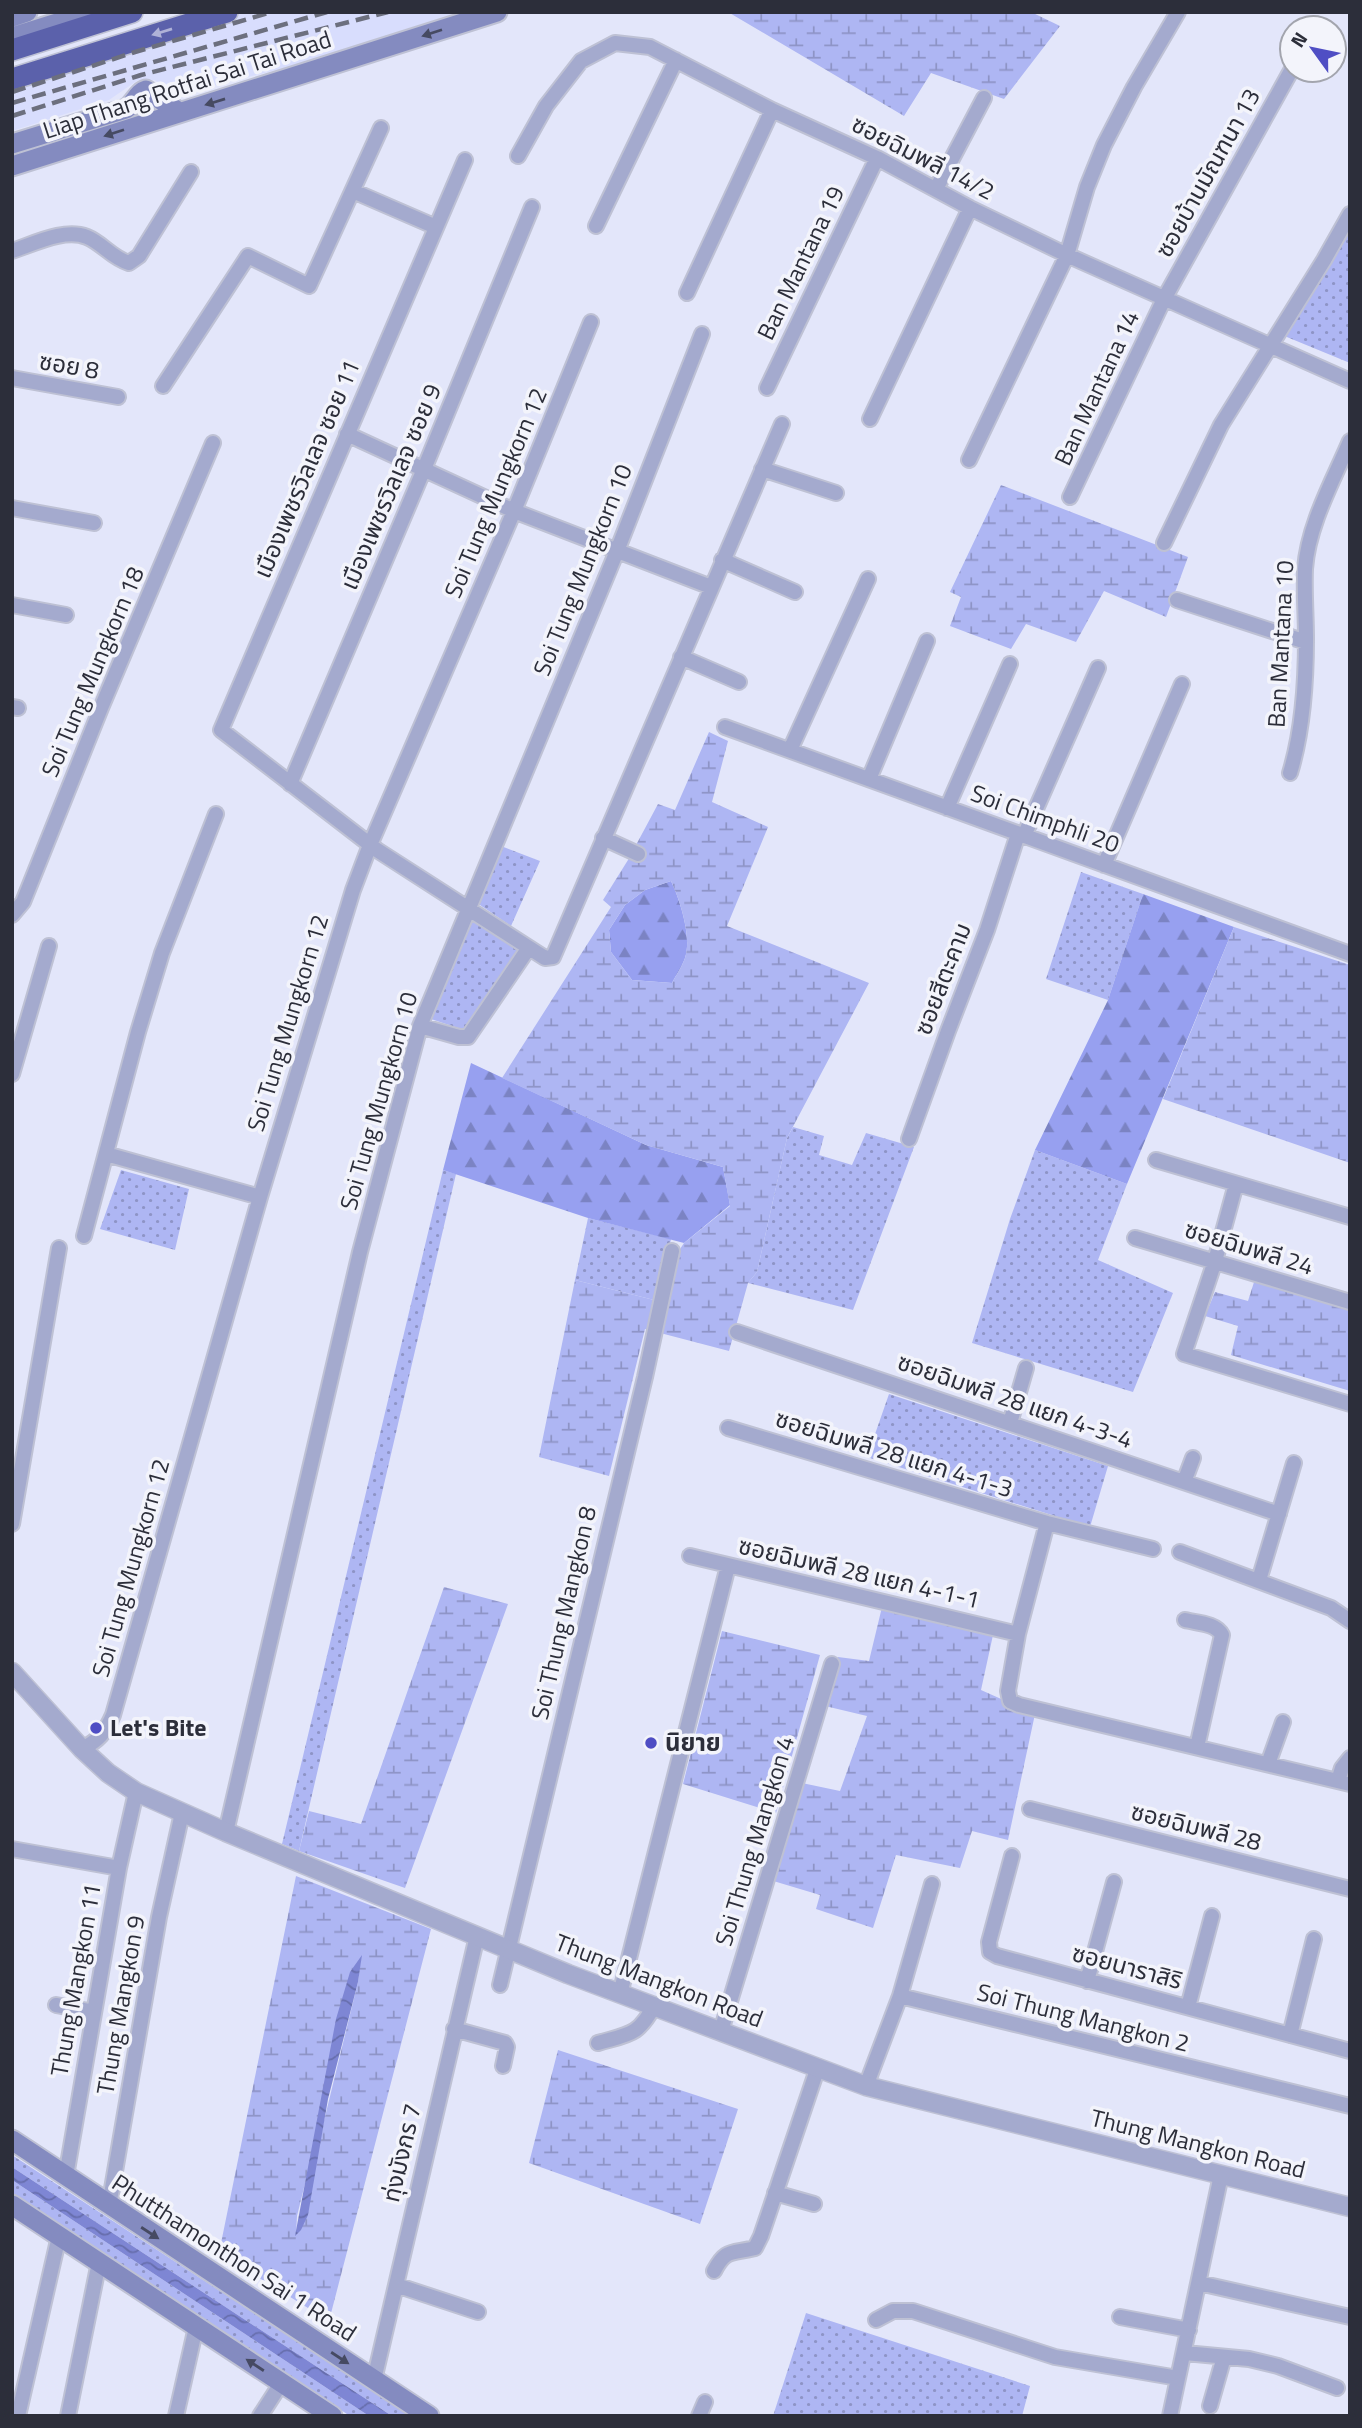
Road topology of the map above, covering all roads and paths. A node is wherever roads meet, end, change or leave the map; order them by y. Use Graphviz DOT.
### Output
graph roads {
  1 [pos="27,12"];
  2 [pos="92,12"];
  3 [pos="115,12"];
  4 [pos="130,12"];
  5 [pos="227,12"];
  6 [pos="497,12"];
  7 [pos="1178,12"];
  8 [pos="12,17"];
  9 [pos="12,37"];
  10 [pos="12,50"];
  11 [pos="676,60"];
  12 [pos="12,79"];
  13 [pos="1284,84"];
  14 [pos="985,99"];
  15 [pos="772,110"];
  16 [pos="179,112"];
  17 [pos="381,128"];
  18 [pos="12,144"];
  19 [pos="518,156"];
  20 [pos="877,158"];
  21 [pos="465,160"];
  22 [pos="12,166"];
  23 [pos="191,172"];
  24 [pos="936,189"];
  25 [pos="353,191"];
  26 [pos="532,207"];
  27 [pos="970,208"];
  28 [pos="1350,215"];
  29 [pos="596,226"];
  30 [pos="436,227"];
  31 [pos="12,251"];
  32 [pos="1067,255"];
  33 [pos="687,293"];
  34 [pos="1164,299"];
  35 [pos="591,323"];
  36 [pos="702,334"];
  37 [pos="1270,345"];
  38 [pos="12,379"];
  39 [pos="1350,381"];
  40 [pos="163,386"];
  41 [pos="767,387"];
  42 [pos="118,397"];
  43 [pos="870,419"];
  44 [pos="782,424"];
  45 [pos="347,434"];
  46 [pos="1350,441"];
  47 [pos="213,443"];
  48 [pos="969,460"];
  49 [pos="762,469"];
  50 [pos="424,470"];
  51 [pos="836,493"];
  52 [pos="1070,497"];
  53 [pos="12,508"];
  54 [pos="514,511"];
  55 [pos="94,523"];
  56 [pos="1164,542"];
  57 [pos="617,551"];
  58 [pos="722,560"];
  59 [pos="868,579"];
  60 [pos="711,587"];
  61 [pos="795,592"];
  62 [pos="1177,600"];
  63 [pos="12,605"];
  64 [pos="66,615"];
  65 [pos="927,641"];
  66 [pos="1306,642"];
  67 [pos="681,657"];
  68 [pos="1010,664"];
  69 [pos="1098,668"];
  70 [pos="738,682"];
  71 [pos="1182,684"];
  72 [pos="725,727"];
  73 [pos="790,750"];
  74 [pos="1290,773"];
  75 [pos="869,779"];
  76 [pos="290,784"];
  77 [pos="947,808"];
  78 [pos="216,814"];
  79 [pos="1021,835"];
  80 [pos="603,838"];
  81 [pos="370,845"];
  82 [pos="638,854"];
  83 [pos="1104,865"];
  84 [pos="469,908"];
  85 [pos="12,915"];
  86 [pos="49,946"];
  87 [pos="528,949"];
  88 [pos="1350,954"];
  89 [pos="420,1026"];
  90 [pos="12,1074"];
  91 [pos="909,1139"];
  92 [pos="106,1154"];
  93 [pos="1156,1160"];
  94 [pos="1236,1184"];
  95 [pos="260,1197"];
  96 [pos="1350,1217"];
  97 [pos="84,1236"];
  98 [pos="1135,1238"];
  99 [pos="59,1248"];
  100 [pos="672,1251"];
  101 [pos="1215,1261"];
  102 [pos="1350,1302"];
  103 [pos="737,1332"];
  104 [pos="1026,1368"];
  105 [pos="1350,1404"];
  106 [pos="1010,1423"];
  107 [pos="728,1428"];
  108 [pos="1193,1458"];
  109 [pos="1294,1463"];
  110 [pos="1184,1482"];
  111 [pos="1279,1514"];
  112 [pos="1047,1523"];
  113 [pos="12,1524"];
  114 [pos="1153,1549"];
  115 [pos="1180,1552"];
  116 [pos="690,1556"];
  117 [pos="728,1566"];
  118 [pos="1259,1580"];
  119 [pos="1185,1620"];
  120 [pos="1350,1620"];
  121 [pos="1018,1634"];
  122 [pos="832,1664"];
  123 [pos="12,1672"];
  124 [pos="1283,1722"];
  125 [pos="1196,1747"];
  126 [pos="82,1749"];
  127 [pos="1350,1758"];
  128 [pos="1268,1764"];
  129 [pos="1344,1782"];
  130 [pos="136,1792"];
  131 [pos="1030,1809"];
  132 [pos="182,1813"];
  133 [pos="226,1832"];
  134 [pos="12,1849"];
  135 [pos="1012,1856"];
  136 [pos="119,1868"];
  137 [pos="1114,1882"];
  138 [pos="932,1884"];
  139 [pos="1350,1889"];
  140 [pos="1212,1916"];
  141 [pos="477,1936"];
  142 [pos="1314,1939"];
  143 [pos="508,1950"];
  144 [pos="1087,1981"];
  145 [pos="500,1984"];
  146 [pos="620,1994"];
  147 [pos="900,1996"];
  148 [pos="56,2005"];
  149 [pos="654,2006"];
  150 [pos="1188,2007"];
  151 [pos="94,2012"];
  152 [pos="454,2029"];
  153 [pos="721,2031"];
  154 [pos="1290,2035"];
  155 [pos="598,2043"];
  156 [pos="1350,2050"];
  157 [pos="503,2066"];
  158 [pos="818,2067"];
  159 [pos="866,2086"];
  160 [pos="1350,2106"];
  161 [pos="12,2140"];
  162 [pos="1221,2175"];
  163 [pos="66,2176"];
  164 [pos="775,2193"];
  165 [pos="814,2204"];
  166 [pos="12,2205"];
  167 [pos="109,2206"];
  168 [pos="1350,2207"];
  169 [pos="59,2236"];
  170 [pos="99,2262"];
  171 [pos="714,2272"];
  172 [pos="1199,2283"];
  173 [pos="396,2285"];
  174 [pos="478,2312"];
  175 [pos="1120,2317"];
  176 [pos="1350,2317"];
  177 [pos="876,2320"];
  178 [pos="197,2327"];
  179 [pos="1189,2330"];
  180 [pos="1185,2353"];
  181 [pos="1224,2357"];
  182 [pos="1178,2378"];
  183 [pos="374,2380"];
  184 [pos="282,2382"];
  185 [pos="1337,2388"];
  186 [pos="705,2402"];
  187 [pos="1210,2406"];
  188 [pos="16,2415"];
  189 [pos="68,2416"];
  190 [pos="176,2416"];
  191 [pos="260,2416"];
  192 [pos="332,2416"];
  193 [pos="429,2416"];
  194 [pos="699,2416"];
  195 [pos="1170,2416"];
  1 -- 8 [label="main road"];
  2 -- 9 [label="main road"];
  3 -- 4 [label="main road"];
  4 -- 10 [label="highway"];
  5 -- 12 [label="highway, one-way"];
  6 -- 16 [label="main road, Liap Thang Rotfai Sai Tai Road, one-way"];
  7 -- 32 [label="street"];
  11 -- 15 [label="street, ซอยฉิมพลี 14/2"];
  11 -- 19 [label="street, ซอยฉิมพลี 14/2"];
  11 -- 29 [label="street"];
  13 -- 34 [label="street, ซอยบ้านมัณฑนา 13"];
  14 -- 24 [label="street"];
  15 -- 20 [label="street, ซอยฉิมพลี 14/2"];
  15 -- 33 [label="street"];
  16 -- 18 [label="main road"];
  16 -- 22 [label="main road, Liap Thang Rotfai Sai Tai Road, one-way"];
  17 -- 25 [label="street"];
  20 -- 24 [label="street, ซอยฉิมพลี 14/2"];
  20 -- 41 [label="street, Ban Mantana 19"];
  21 -- 30 [label="street, เมืองเพชรวิลเลจ ซอย 11"];
  23 -- 31 [label="street"];
  24 -- 27 [label="street, ซอยฉิมพลี 14/2"];
  25 -- 30 [label="street"];
  25 -- 40 [label="street"];
  26 -- 50 [label="street, เมืองเพชรวิลเลจ ซอย 9"];
  27 -- 32 [label="street, ซอยฉิมพลี 14/2"];
  27 -- 43 [label="street"];
  28 -- 37 [label="street"];
  30 -- 45 [label="street, เมืองเพชรวิลเลจ ซอย 11"];
  32 -- 34 [label="street, ซอยฉิมพลี 14/2"];
  32 -- 48 [label="street"];
  34 -- 37 [label="street, ซอยฉิมพลี 14/2"];
  34 -- 52 [label="street, Ban Mantana 14"];
  35 -- 54 [label="street, Soi Tung Mungkorn 12"];
  36 -- 57 [label="street, Soi Tung Mungkorn 10"];
  37 -- 39 [label="street, ซอยฉิมพลี 14/2"];
  37 -- 56 [label="street"];
  38 -- 42 [label="street, ซอย 8"];
  44 -- 49 [label="street"];
  45 -- 50 [label="street"];
  45 -- 76 [label="street, เมืองเพชรวิลเลจ ซอย 11"];
  46 -- 66 [label="street, Ban Mantana 10"];
  47 -- 85 [label="street, Soi Tung Mungkorn 18"];
  49 -- 51 [label="street"];
  49 -- 58 [label="street"];
  50 -- 54 [label="street"];
  50 -- 76 [label="street, เมืองเพชรวิลเลจ ซอย 9"];
  53 -- 55 [label="street"];
  54 -- 57 [label="street"];
  54 -- 81 [label="street, Soi Tung Mungkorn 12"];
  57 -- 60 [label="street"];
  57 -- 84 [label="street, Soi Tung Mungkorn 10"];
  58 -- 60 [label="street"];
  58 -- 61 [label="street"];
  59 -- 73 [label="street"];
  60 -- 67 [label="street"];
  62 -- 66 [label="street"];
  63 -- 64 [label="street"];
  65 -- 75 [label="street"];
  66 -- 74 [label="street, Ban Mantana 10"];
  67 -- 70 [label="street"];
  67 -- 80 [label="street"];
  68 -- 77 [label="street"];
  69 -- 79 [label="street, ซอยสีตะคาม"];
  71 -- 83 [label="street"];
  72 -- 73 [label="street, Soi Chimphli 20"];
  73 -- 75 [label="street, Soi Chimphli 20"];
  75 -- 77 [label="street, Soi Chimphli 20"];
  76 -- 81 [label="street"];
  77 -- 79 [label="street, Soi Chimphli 20"];
  78 -- 92 [label="street"];
  79 -- 83 [label="street, Soi Chimphli 20"];
  79 -- 91 [label="street, ซอยสีตะคาม"];
  80 -- 82 [label="street"];
  80 -- 87 [label="street"];
  81 -- 84 [label="street"];
  81 -- 95 [label="street, Soi Tung Mungkorn 12"];
  83 -- 88 [label="street, Soi Chimphli 20"];
  84 -- 87 [label="street"];
  84 -- 89 [label="street, Soi Tung Mungkorn 10"];
  86 -- 90 [label="street"];
  87 -- 89 [label="street"];
  89 -- 133 [label="street, Soi Tung Mungkorn 10"];
  92 -- 95 [label="street"];
  92 -- 97 [label="street"];
  93 -- 94 [label="street"];
  94 -- 96 [label="street"];
  94 -- 101 [label="street"];
  95 -- 126 [label="street, Soi Tung Mungkorn 12"];
  98 -- 101 [label="street, ซอยฉิมพลี 24"];
  99 -- 113 [label="street"];
  100 -- 143 [label="street, Soi Thung Mangkon 8"];
  101 -- 102 [label="street, ซอยฉิมพลี 24"];
  101 -- 105 [label="street"];
  103 -- 106 [label="street, ซอยฉิมพลี 28 แยก 4-3-4"];
  104 -- 106 [label="street"];
  106 -- 110 [label="street, ซอยฉิมพลี 28 แยก 4-3-4"];
  107 -- 112 [label="street, ซอยฉิมพลี 28 แยก 4-1-3"];
  108 -- 110 [label="street"];
  109 -- 111 [label="street"];
  110 -- 111 [label="street, ซอยฉิมพลี 28 แยก 4-3-4"];
  111 -- 118 [label="street"];
  112 -- 114 [label="street, ซอยฉิมพลี 28 แยก 4-1-3"];
  112 -- 121 [label="street"];
  115 -- 118 [label="street"];
  116 -- 117 [label="street, ซอยฉิมพลี 28 แยก 4-1-1"];
  117 -- 121 [label="street, ซอยฉิมพลี 28 แยก 4-1-1"];
  117 -- 146 [label="street"];
  118 -- 120 [label="street"];
  119 -- 125 [label="street"];
  121 -- 125 [label="street"];
  122 -- 153 [label="street, Soi Thung Mangkon 4"];
  123 -- 126 [label="street, Thung Mangkon Road"];
  124 -- 128 [label="street"];
  125 -- 128 [label="street"];
  126 -- 130 [label="street, Thung Mangkon Road"];
  127 -- 129 [label="street"];
  128 -- 129 [label="street"];
  130 -- 132 [label="street, Thung Mangkon Road"];
  130 -- 136 [label="street, Thung Mangkon 11"];
  131 -- 139 [label="street, ซอยฉิมพลี 28"];
  132 -- 133 [label="street, Thung Mangkon Road"];
  132 -- 167 [label="street, Thung Mangkon 9"];
  133 -- 141 [label="street, Thung Mangkon Road"];
  134 -- 136 [label="street"];
  135 -- 144 [label="street, ซอยนาราสิริ"];
  136 -- 151 [label="street, Thung Mangkon 11"];
  137 -- 144 [label="street"];
  138 -- 147 [label="street"];
  140 -- 150 [label="street"];
  141 -- 143 [label="street, Thung Mangkon Road"];
  141 -- 152 [label="street, ทุ่งมังกร 7"];
  142 -- 154 [label="street"];
  143 -- 145 [label="street, Soi Thung Mangkon 8"];
  143 -- 146 [label="street, Thung Mangkon Road"];
  144 -- 150 [label="street, ซอยนาราสิริ"];
  146 -- 149 [label="street, Thung Mangkon Road"];
  147 -- 159 [label="street"];
  147 -- 160 [label="street, Soi Thung Mangkon 2"];
  148 -- 151 [label="street"];
  149 -- 153 [label="street, Thung Mangkon Road"];
  149 -- 155 [label="street"];
  150 -- 154 [label="street, ซอยนาราสิริ"];
  151 -- 163 [label="street, Thung Mangkon 11"];
  152 -- 157 [label="street"];
  152 -- 173 [label="street, ทุ่งมังกร 7"];
  153 -- 158 [label="street, Thung Mangkon Road"];
  154 -- 156 [label="street, ซอยนาราสิริ"];
  158 -- 159 [label="street, Thung Mangkon Road"];
  158 -- 164 [label="street"];
  159 -- 162 [label="street, Thung Mangkon Road"];
  161 -- 163 [label="main road, Phutthamonthon Sai 1 Road"];
  162 -- 168 [label="street, Thung Mangkon Road"];
  162 -- 172 [label="street"];
  163 -- 167 [label="main road, Phutthamonthon Sai 1 Road"];
  164 -- 165 [label="street"];
  164 -- 171 [label="street"];
  166 -- 169 [label="main road"];
  167 -- 183 [label="main road, Phutthamonthon Sai 1 Road, one-way"];
  169 -- 170 [label="main road"];
  169 -- 188 [label="street"];
  170 -- 178 [label="main road"];
  170 -- 189 [label="street"];
  172 -- 176 [label="street"];
  172 -- 179 [label="street"];
  173 -- 174 [label="street"];
  173 -- 183 [label="street, ทุ่งมังกร 7"];
  175 -- 179 [label="street"];
  177 -- 182 [label="street"];
  184 -- 178 [label="main road, one-way"];
  178 -- 190 [label="street"];
  179 -- 180 [label="street"];
  180 -- 181 [label="street"];
  180 -- 182 [label="street"];
  181 -- 185 [label="street"];
  181 -- 187 [label="street"];
  182 -- 195 [label="street"];
  183 -- 193 [label="main road, Phutthamonthon Sai 1 Road"];
  184 -- 191 [label="street"];
  184 -- 192 [label="main road"];
  186 -- 194 [label="street"];
}
